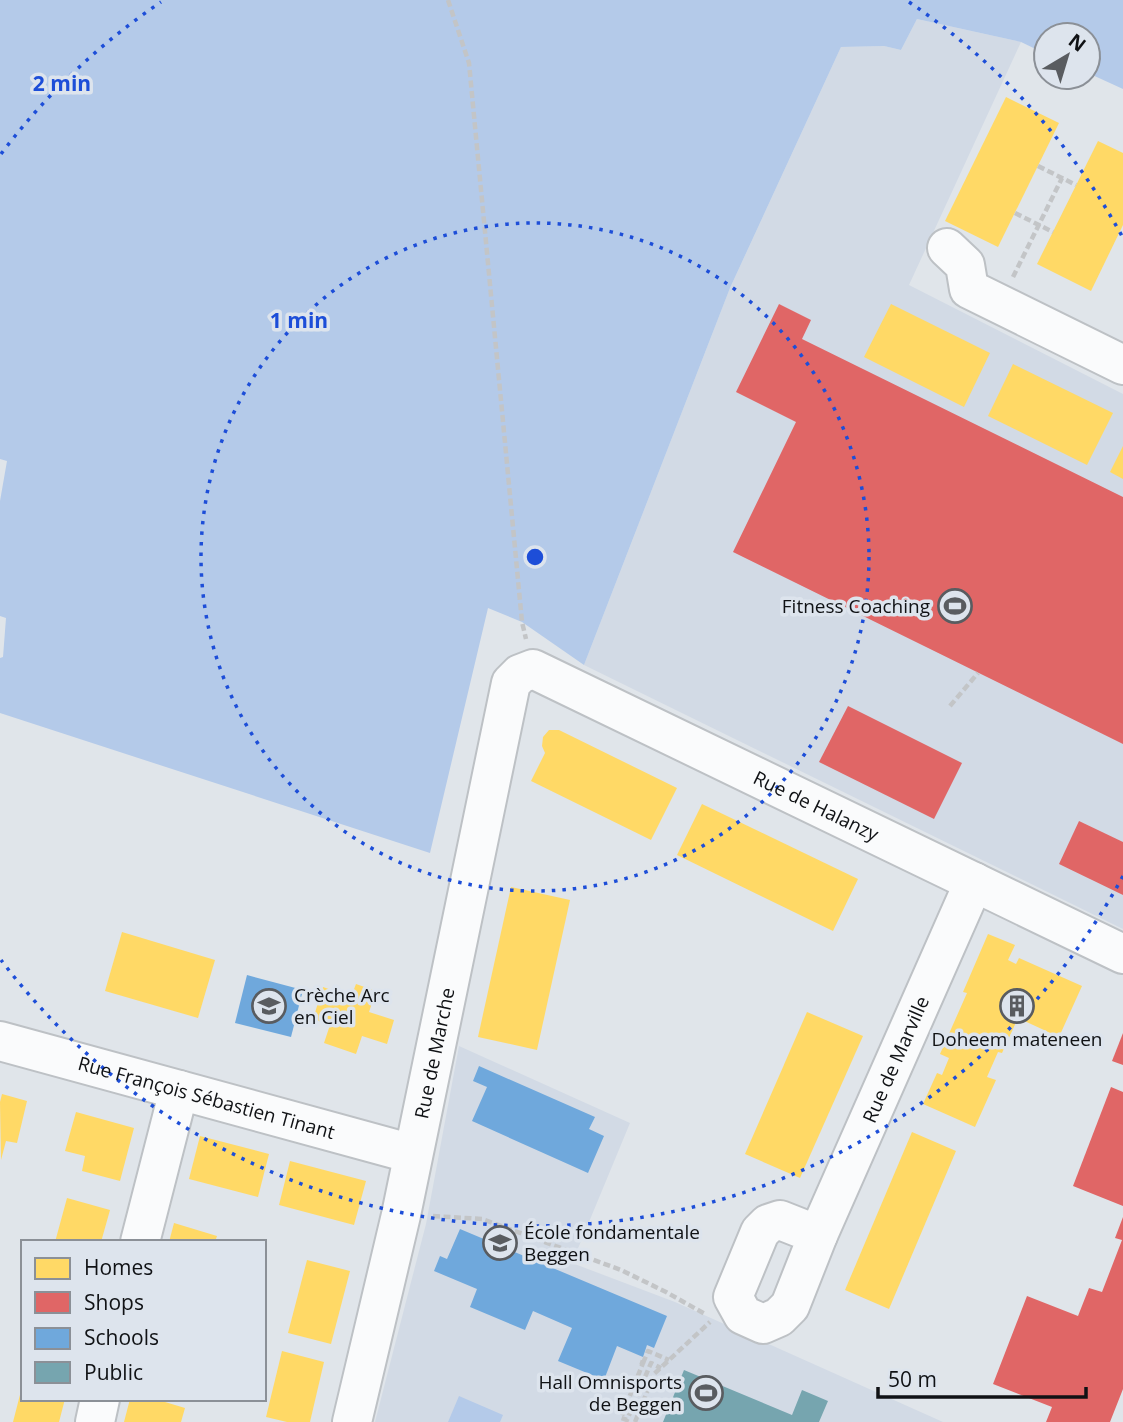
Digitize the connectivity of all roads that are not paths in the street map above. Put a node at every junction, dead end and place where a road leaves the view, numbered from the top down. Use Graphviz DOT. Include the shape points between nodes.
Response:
graph roads {
  1 [pos="947,248"];
  2 [pos="1123,365"];
  3 [pos="511,683"];
  4 [pos="974,882"];
  5 [pos="1123,954"];
  6 [pos="0,1041"];
  7 [pos="179,1090"];
  8 [pos="413,1154"];
  9 [pos="818,1235"];
  10 [pos="141,1240"];
  11 [pos="99,1401"];
  12 [pos="94,1422"];
  13 [pos="352,1422"];
  1 -- 2 [label="street" via="965,265 969,289"];
  3 -- 4 [label="street, Rue de Halanzy" via="533,669"];
  3 -- 8 [label="street, Rue de Marche"];
  4 -- 5 [label="street, Rue de Halanzy"];
  4 -- 9 [label="street, Rue de Marville"];
  6 -- 7 [label="street, Rue François Sébastien Tinant"];
  7 -- 8 [label="street, Rue François Sébastien Tinant"];
  7 -- 10 [label="street"];
  8 -- 13 [label="street, Rue de Marche"];
  11 -- 12 [label="street"];
}
